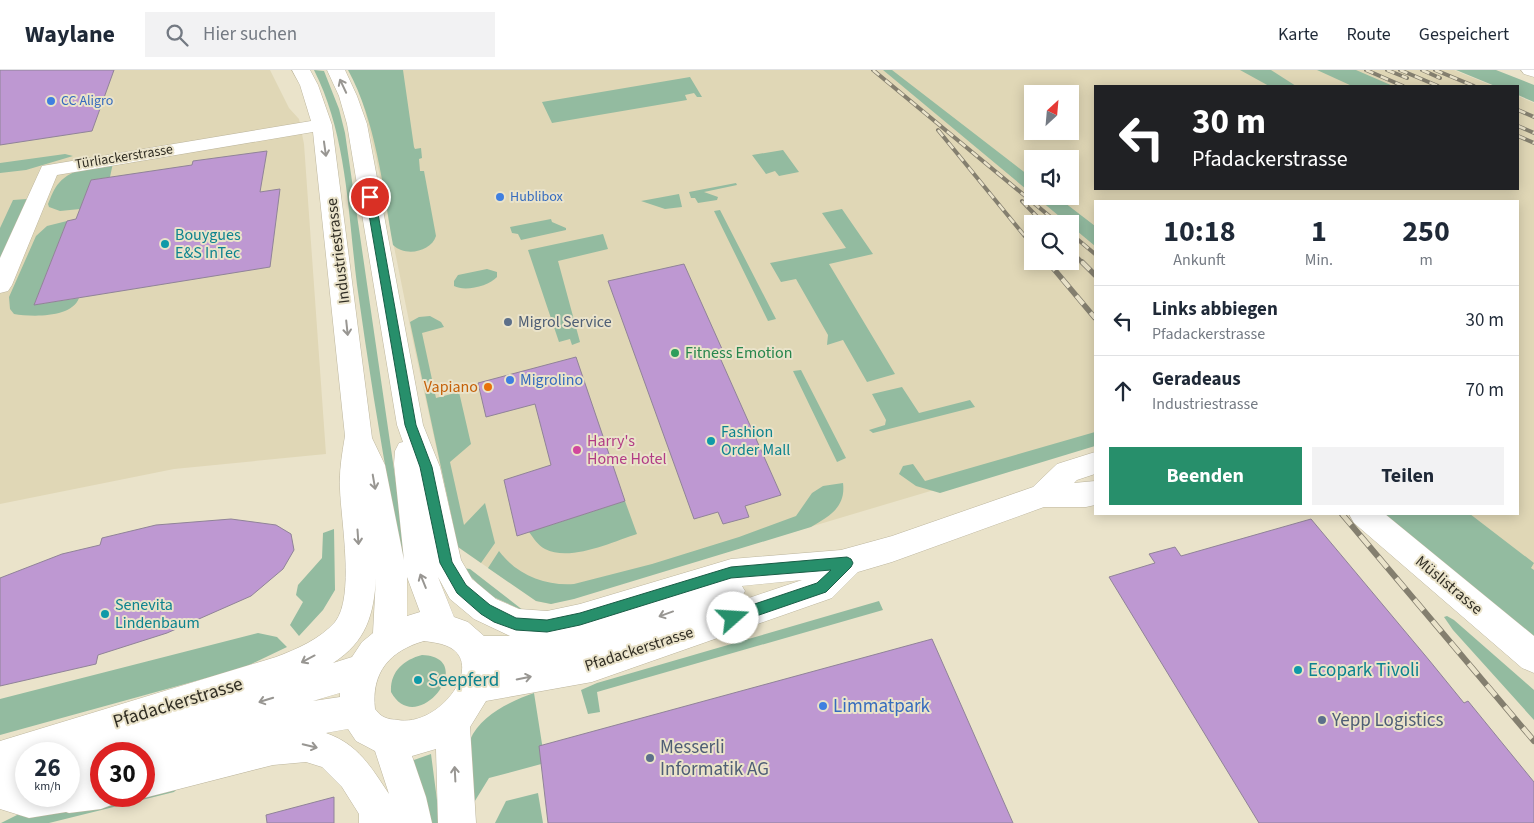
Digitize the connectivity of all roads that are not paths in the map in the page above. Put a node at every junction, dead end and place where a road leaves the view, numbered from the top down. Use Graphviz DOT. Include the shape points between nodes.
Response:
graph roads {
  1 [pos="300,70"];
  2 [pos="336,70"];
  3 [pos="1530,70"];
  4 [pos="1534,72"];
  5 [pos="322,125"];
  6 [pos="0,284"];
  7 [pos="410,425"];
  8 [pos="359,436"];
  9 [pos="1094,464"];
  10 [pos="1094,493"];
  11 [pos="1043,495"];
  12 [pos="1365,515"];
  13 [pos="847,563"];
  14 [pos="441,626"];
  15 [pos="347,630"];
  16 [pos="388,641"];
  17 [pos="475,651"];
  18 [pos="1534,657"];
  19 [pos="362,670"];
  20 [pos="476,687"];
  21 [pos="358,711"];
  22 [pos="452,721"];
  23 [pos="389,739"];
  24 [pos="80,756"];
  25 [pos="155,756"];
  26 [pos="0,759"];
  27 [pos="155,777"];
  28 [pos="378,823"];
  29 [pos="413,823"];
  30 [pos="457,823"];
  1 -- 5 [label="main road, Industriestrasse" via="309,85"];
  7 -- 2 [label="main road, one-way" via="357,124"];
  3 -- 4 [label="main road"];
  5 -- 6 [label="main road, Türliackerstrasse" via="50,170"];
  5 -- 8 [label="main road, Industriestrasse, one-way"];
  7 -- 13 [label="main road, Pfadackerstrasse" via="426,467 446,563 461,589 485,609 516,624 547,626 580,619 731,573"];
  14 -- 7 [label="main road, one-way" via="420,571 408,464"];
  8 -- 15 [label="main road, Industriestrasse, one-way" via="354,470 361,589 357,611"];
  8 -- 16 [label="main road, Industriestrasse, one-way" via="371,464 392,580"];
  9 -- 11 [label="main road, Pfadackerstrasse" via="1067,472"];
  10 -- 11 [label="main road, Pfadackerstrasse"];
  11 -- 13 [label="main road, Pfadackerstrasse"];
  12 -- 18 [label="main road, Müslistrasse"];
  13 -- 17 [label="main road, Pfadackerstrasse, one-way" via="754,582 587,643 544,651"];
  20 -- 13 [label="main road, Pfadackerstrasse, one-way" via="592,666 821,588"];
  14 -- 16 [label="main road" via="405,631"];
  14 -- 17 [label="main road" via="467,639"];
  15 -- 26 [label="main road, Pfadackerstrasse, one-way" via="327,648 276,673"];
  16 -- 19 [label="main road"];
  17 -- 20 [label="main road" via="479,668"];
  19 -- 21 [label="main road" via="356,691"];
  19 -- 24 [label="main road, Pfadackerstrasse, one-way"];
  20 -- 22 [label="main road" via="467,705"];
  21 -- 23 [label="main road" via="364,724"];
  21 -- 25 [label="main road" via="275,724"];
  22 -- 23 [label="main road" via="432,734 411,740"];
  30 -- 22 [label="main road, one-way"];
  23 -- 29 [label="main road"];
  27 -- 28 [label="main road, one-way" via="273,747 306,744 333,753 355,774 377,809"];
}
